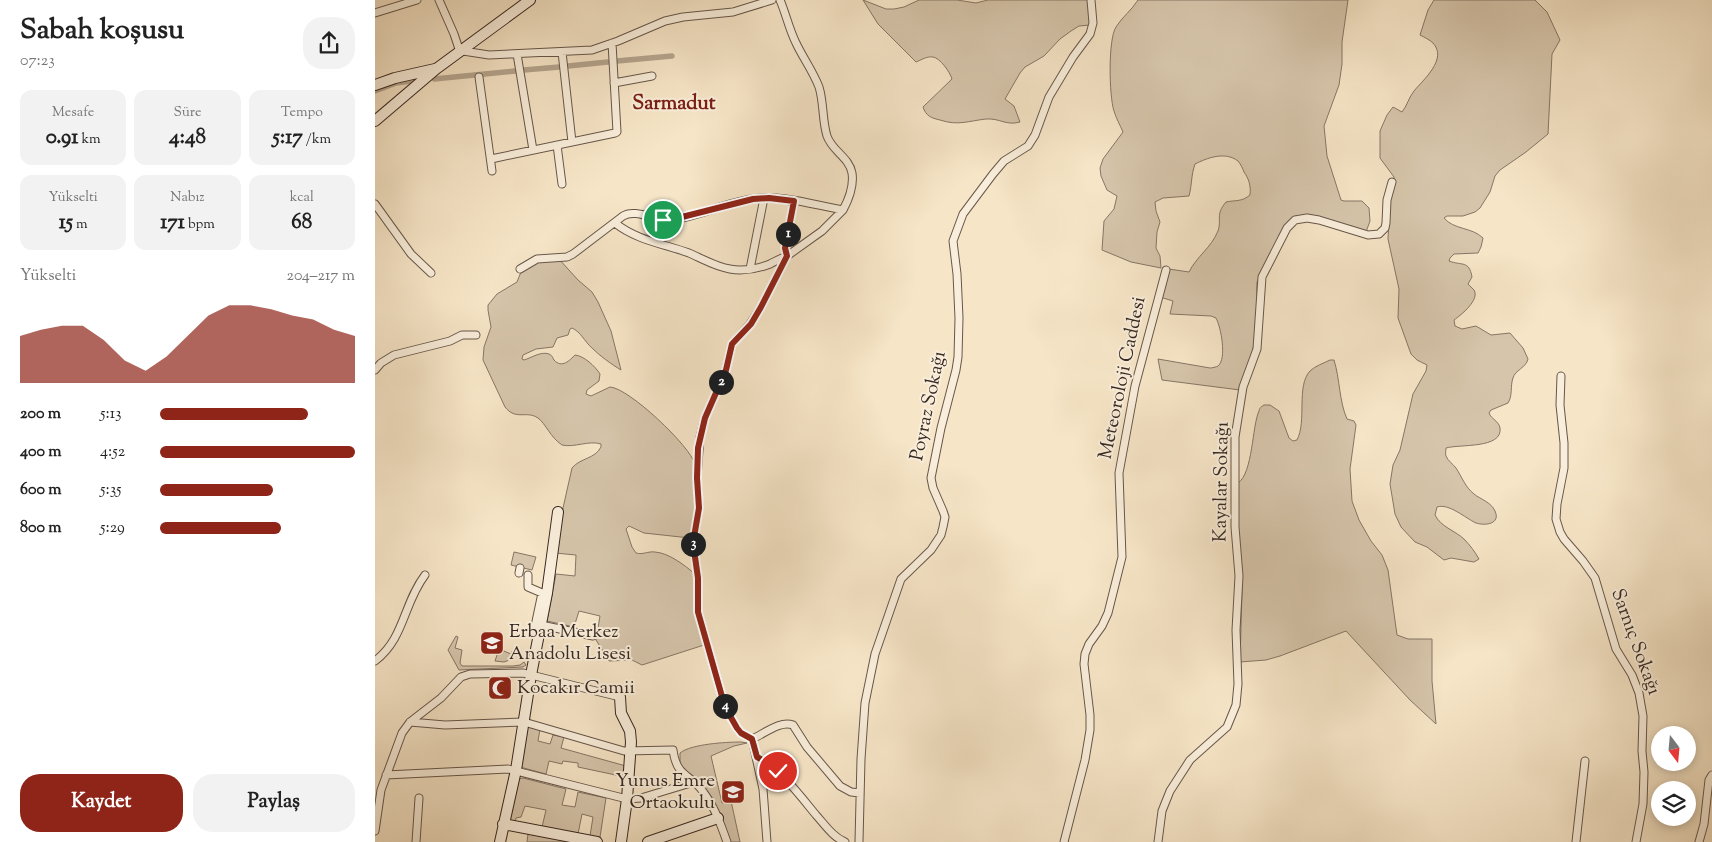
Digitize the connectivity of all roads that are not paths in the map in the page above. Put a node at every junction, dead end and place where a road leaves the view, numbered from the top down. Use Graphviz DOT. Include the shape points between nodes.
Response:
graph roads {
  1 [pos="417,0"];
  2 [pos="439,0"];
  3 [pos="530,0"];
  4 [pos="772,0"];
  5 [pos="781,0"];
  6 [pos="1091,0"];
  7 [pos="375,13"];
  8 [pos="612,44"];
  9 [pos="462,52"];
  10 [pos="562,52"];
  11 [pos="517,54"];
  12 [pos="436,69"];
  13 [pos="652,76"];
  14 [pos="479,77"];
  15 [pos="614,83"];
  16 [pos="375,85"];
  17 [pos="375,121"];
  18 [pos="572,142"];
  19 [pos="557,145"];
  20 [pos="533,150"];
  21 [pos="491,159"];
  22 [pos="492,171"];
  23 [pos="1392,182"];
  24 [pos="562,184"];
  25 [pos="764,198"];
  26 [pos="794,201"];
  27 [pos="375,204"];
  28 [pos="843,210"];
  29 [pos="615,223"];
  30 [pos="787,256"];
  31 [pos="520,269"];
  32 [pos="751,269"];
  33 [pos="1166,270"];
  34 [pos="431,273"];
  35 [pos="476,334"];
  36 [pos="375,370"];
  37 [pos="1561,376"];
  38 [pos="558,512"];
  39 [pos="521,572"];
  40 [pos="425,576"];
  41 [pos="538,628"];
  42 [pos="593,636"];
  43 [pos="375,661"];
  44 [pos="531,674"];
  45 [pos="620,697"];
  46 [pos="410,722"];
  47 [pos="524,722"];
  48 [pos="752,739"];
  49 [pos="631,752"];
  50 [pos="757,757"];
  51 [pos="1585,761"];
  52 [pos="516,770"];
  53 [pos="386,775"];
  54 [pos="1712,775"];
  55 [pos="694,782"];
  56 [pos="860,793"];
  57 [pos="419,798"];
  58 [pos="627,800"];
  59 [pos="718,818"];
  60 [pos="503,824"];
  61 [pos="375,831"];
  62 [pos="416,842"];
  63 [pos="500,842"];
  64 [pos="597,842"];
  65 [pos="621,842"];
  66 [pos="649,842"];
  67 [pos="727,842"];
  68 [pos="767,842"];
  69 [pos="845,842"];
  70 [pos="859,842"];
  71 [pos="1064,842"];
  72 [pos="1158,842"];
  73 [pos="1576,842"];
  74 [pos="1636,842"];
  75 [pos="1699,842"];
  1 -- 7 [label="street"];
  2 -- 9 [label="street"];
  3 -- 9 [label="street"];
  4 -- 8 [label="street" via="733,12 665,21"];
  5 -- 28 [label="street" via="796,42 817,81 827,137 850,166 851,190"];
  6 -- 56 [label="street, Poyraz Sokağı" via="1093,22 1090,34 1049,97 1035,135 1027,146 1004,161 993,174 963,214 954,236 959,318 957,370 931,478 943,511 943,526 931,550 901,580 875,654 865,703"];
  8 -- 10 [label="street" via="592,50"];
  8 -- 15 [label="street"];
  9 -- 11 [label="street"];
  9 -- 12 [label="street"];
  10 -- 11 [label="street"];
  10 -- 18 [label="street"];
  11 -- 20 [label="street"];
  12 -- 16 [label="street"];
  12 -- 17 [label="street"];
  13 -- 15 [label="street"];
  14 -- 21 [label="street"];
  15 -- 18 [label="street" via="617,132"];
  18 -- 19 [label="street"];
  19 -- 20 [label="street"];
  19 -- 24 [label="street"];
  20 -- 21 [label="street"];
  21 -- 22 [label="street"];
  23 -- 72 [label="street, Kayalar Sokağı" via="1382,231 1368,235 1319,220 1295,220 1287,228 1262,277 1257,349 1243,387 1235,437 1235,527 1239,576 1236,705 1227,726 1190,760 1170,791 1163,806"];
  25 -- 26 [label="street"];
  25 -- 29 [label="street" via="670,220 629,213"];
  25 -- 32 [label="street"];
  26 -- 28 [label="street"];
  26 -- 30 [label="street" via="785,248"];
  27 -- 34 [label="street" via="411,254"];
  28 -- 30 [label="street" via="822,231"];
  29 -- 31 [label="street" via="567,257 537,259"];
  29 -- 32 [label="street" via="643,238 720,267"];
  30 -- 32 [label="street"];
  30 -- 48 [label="street" via="751,324 732,344 726,370 705,418 698,448 699,508 693,543 698,612 725,707 741,733"];
  33 -- 71 [label="street, Meteoroloji Caddesi" via="1135,386 1119,473 1120,566 1105,620 1085,654 1090,730"];
  35 -- 36 [label="street" via="462,335 394,356"];
  37 -- 74 [label="street, Sarnıç Sokağı" via="1564,468 1556,519 1559,532 1595,578 1616,649 1639,693 1643,716 1644,779"];
  38 -- 41 [label="street" via="550,577"];
  39 -- 41 [label="street" via="528,587 542,593"];
  40 -- 43 [label="street" via="415,590 391,645"];
  41 -- 42 [label="street"];
  41 -- 44 [label="street"];
  44 -- 45 [label="street"];
  44 -- 46 [label="street" via="465,675"];
  44 -- 47 [label="street"];
  45 -- 49 [label="street" via="622,716 630,731"];
  46 -- 47 [label="street" via="445,725"];
  46 -- 53 [label="street" via="401,733"];
  47 -- 49 [label="street"];
  47 -- 52 [label="street"];
  48 -- 50 [label="street"];
  48 -- 56 [label="street" via="781,725 793,725 840,786"];
  49 -- 55 [label="street" via="673,750 679,770"];
  49 -- 58 [label="street"];
  50 -- 68 [label="street"];
  50 -- 69 [label="street" via="783,776 830,831"];
  51 -- 73 [label="street"];
  52 -- 53 [label="street"];
  52 -- 58 [label="street"];
  52 -- 60 [label="street"];
  53 -- 61 [label="street"];
  54 -- 75 [label="street"];
  55 -- 58 [label="street"];
  55 -- 59 [label="street" via="705,793"];
  56 -- 70 [label="street, Poyraz Sokağı"];
  57 -- 62 [label="street"];
  58 -- 65 [label="street"];
  59 -- 66 [label="street"];
  59 -- 67 [label="street"];
  60 -- 63 [label="street"];
  60 -- 64 [label="street"];
}
